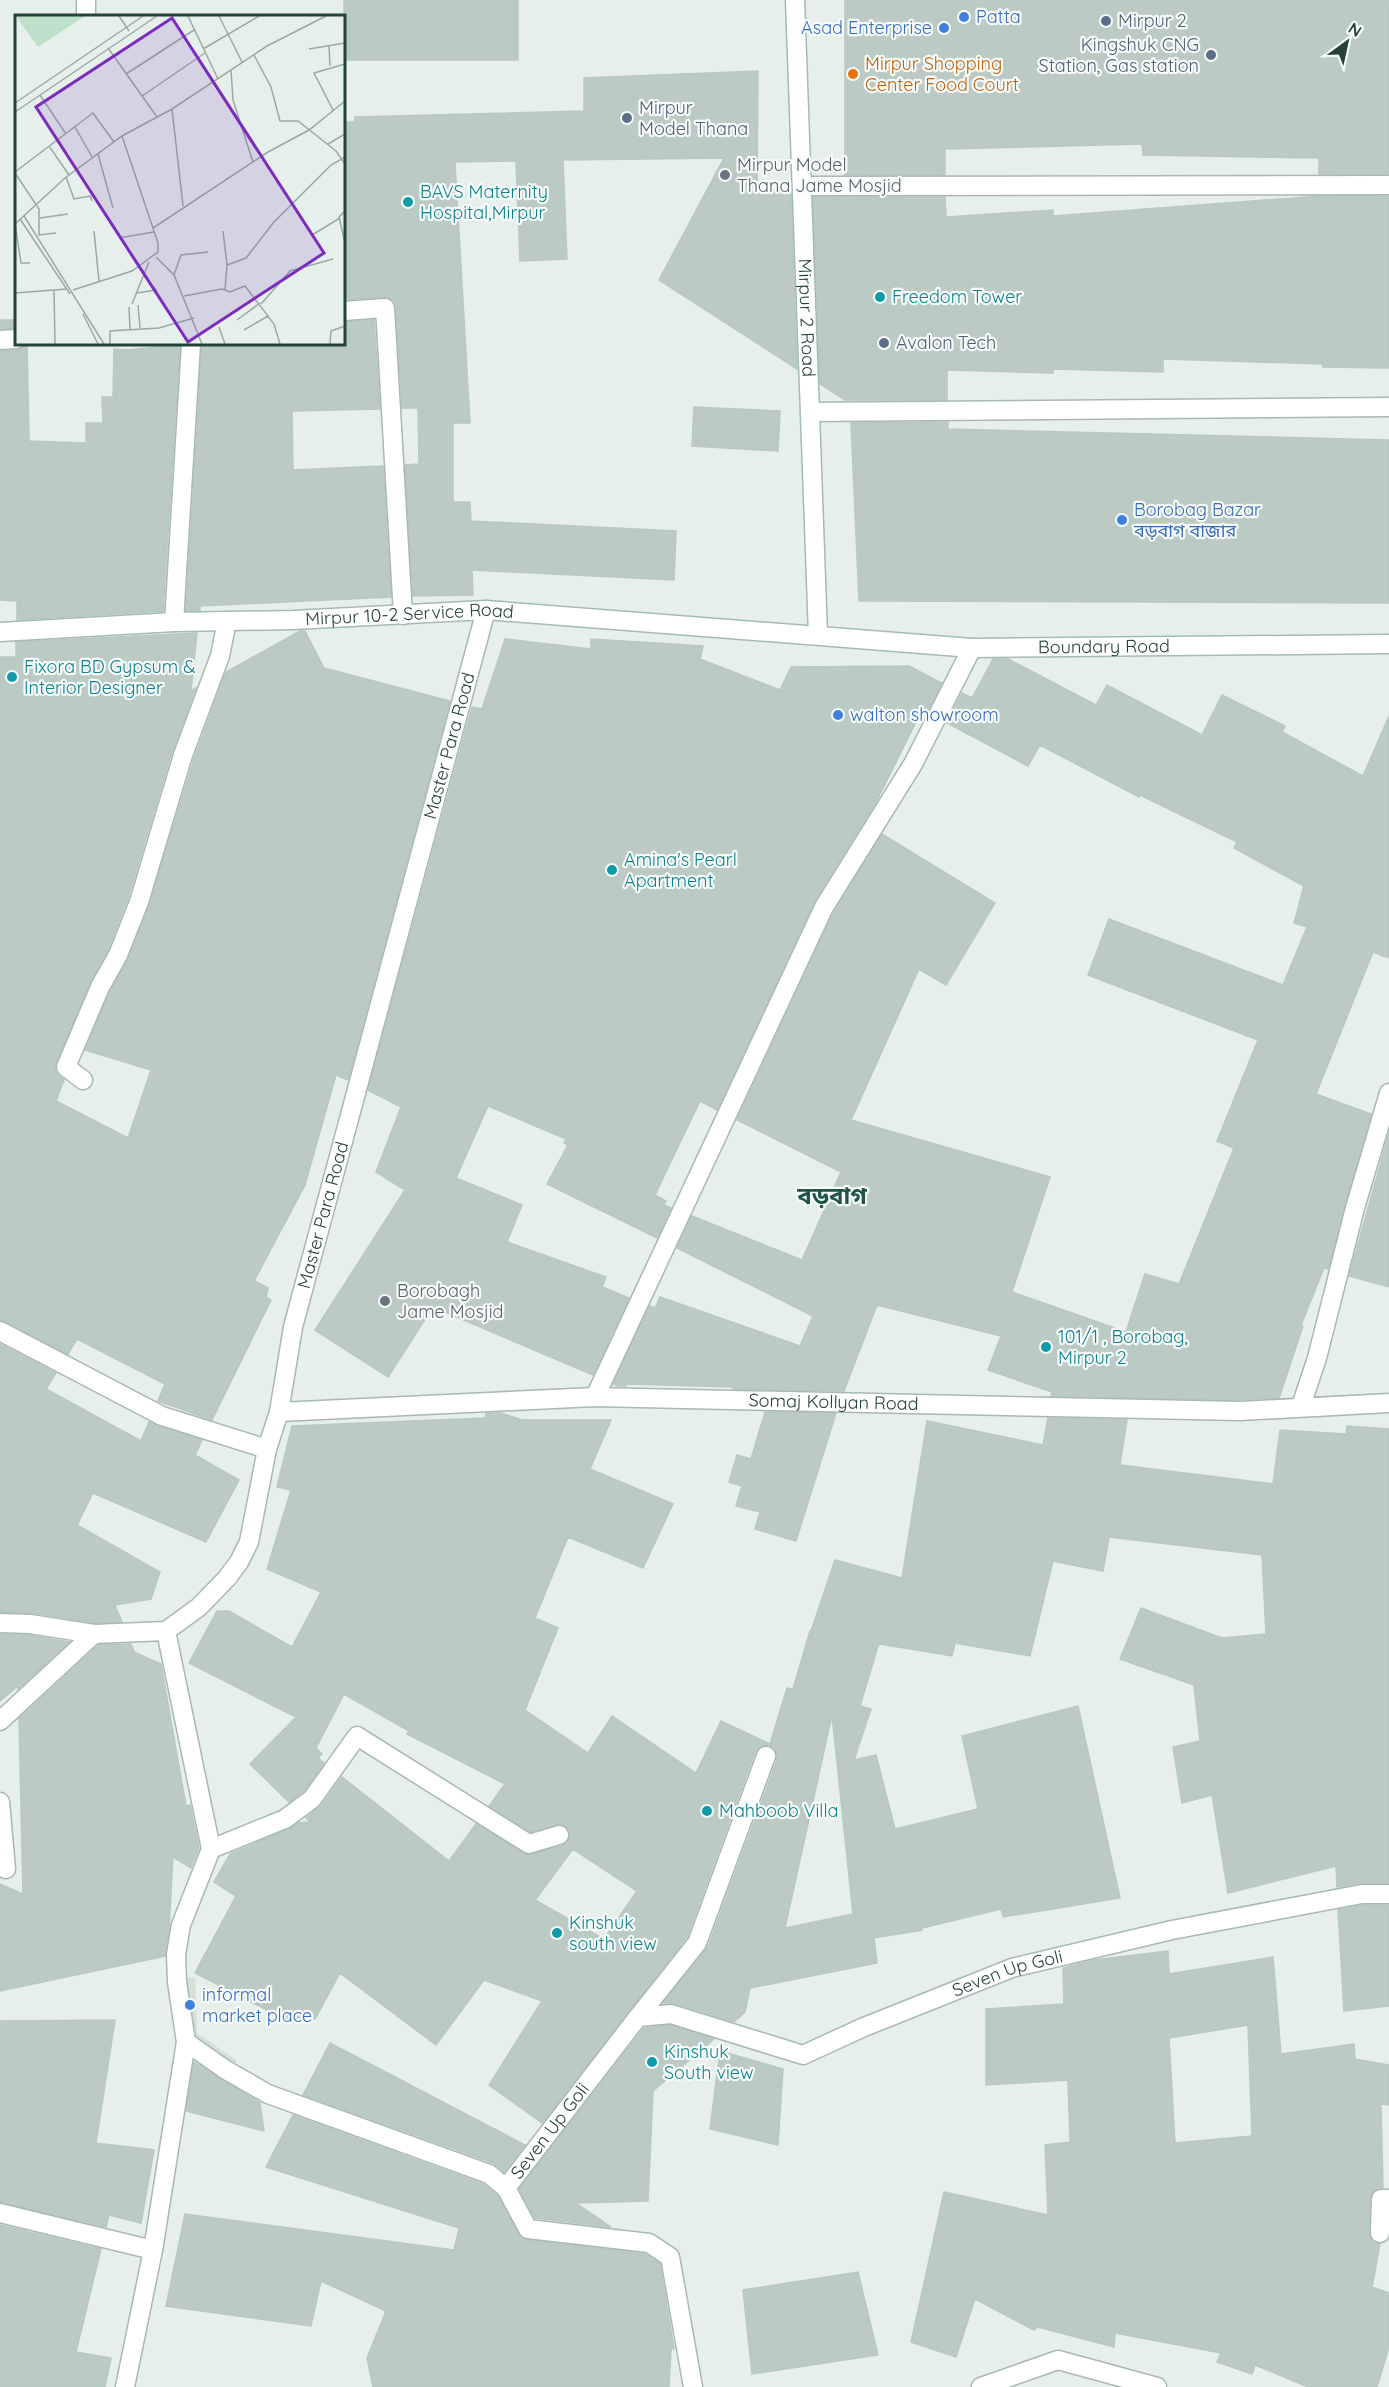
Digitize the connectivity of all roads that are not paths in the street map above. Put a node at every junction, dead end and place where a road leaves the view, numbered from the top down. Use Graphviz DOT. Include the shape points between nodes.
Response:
graph roads {
  1 [pos="795,0"];
  2 [pos="1389,185"];
  3 [pos="802,186"];
  4 [pos="345,310"];
  5 [pos="15,339"];
  6 [pos="0,340"];
  7 [pos="191,345"];
  8 [pos="1389,406"];
  9 [pos="810,412"];
  10 [pos="486,610"];
  11 [pos="403,615"];
  12 [pos="226,621"];
  13 [pos="174,622"];
  14 [pos="0,632"];
  15 [pos="818,635"];
  16 [pos="1389,644"];
  17 [pos="972,648"];
  18 [pos="83,1080"];
  19 [pos="1389,1093"];
  20 [pos="0,1331"];
  21 [pos="595,1397"];
  22 [pos="1389,1402"];
  23 [pos="1301,1406"];
  24 [pos="279,1412"];
  25 [pos="267,1449"];
  26 [pos="0,1623"];
  27 [pos="166,1631"];
  28 [pos="94,1634"];
  29 [pos="0,1721"];
  30 [pos="766,1755"];
  31 [pos="0,1802"];
  32 [pos="559,1835"];
  33 [pos="211,1849"];
  34 [pos="0,1866"];
  35 [pos="1389,1894"];
  36 [pos="638,2017"];
  37 [pos="186,2042"];
  38 [pos="506,2188"];
  39 [pos="1389,2199"];
  40 [pos="0,2214"];
  41 [pos="1380,2233"];
  42 [pos="153,2250"];
  43 [pos="125,2387"];
  44 [pos="693,2387"];
  45 [pos="981,2387"];
  46 [pos="1157,2387"];
  1 -- 3 [label="street, Mirpur 2 Road"];
  2 -- 3 [label="street"];
  3 -- 9 [label="street, Mirpur 2 Road"];
  4 -- 11 [label="street" via="385,308"];
  5 -- 6 [label="street"];
  7 -- 13 [label="street"];
  8 -- 9 [label="street"];
  9 -- 15 [label="street, Mirpur 2 Road"];
  10 -- 11 [label="street, Mirpur 10-2 Service Road"];
  10 -- 15 [label="street, Mirpur 10-2 Service Road"];
  10 -- 24 [label="street, Master Para Road" via="292,1327"];
  11 -- 12 [label="street, Mirpur 10-2 Service Road"];
  12 -- 13 [label="street, Mirpur 10-2 Service Road"];
  12 -- 18 [label="street" via="220,656 183,755 139,902 66,1067"];
  13 -- 14 [label="street, Mirpur 10-2 Service Road"];
  15 -- 17 [label="street, Boundary Road"];
  16 -- 17 [label="street, Boundary Road"];
  17 -- 21 [label="street" via="913,764 825,907"];
  19 -- 23 [label="street"];
  20 -- 25 [label="street" via="162,1416"];
  21 -- 23 [label="street, Somaj Kollyan Road" via="1240,1411"];
  21 -- 24 [label="street, Somaj Kollyan Road"];
  22 -- 23 [label="street, Somaj Kollyan Road"];
  24 -- 25 [label="street, Master Para Road"];
  25 -- 27 [label="street, Master Para Road" via="249,1542 239,1562 199,1607"];
  26 -- 28 [label="street"];
  27 -- 28 [label="street"];
  27 -- 33 [label="street"];
  28 -- 29 [label="street"];
  30 -- 36 [label="street, Seven Up Goli" via="697,1943"];
  31 -- 34 [label="street" via="6,1869"];
  32 -- 33 [label="street" via="529,1844 357,1736 312,1799 285,1819"];
  33 -- 37 [label="street" via="181,1925 176,1954"];
  35 -- 36 [label="street, Seven Up Goli" via="1362,1894 1172,1930 1012,1968 803,2055 671,2014"];
  36 -- 38 [label="street, Seven Up Goli"];
  37 -- 38 [label="street" via="268,2094 489,2174"];
  37 -- 42 [label="street"];
  38 -- 44 [label="street" via="528,2229 649,2243 670,2257"];
  39 -- 41 [label="street" via="1381,2199"];
  40 -- 42 [label="street"];
  42 -- 43 [label="street"];
  45 -- 46 [label="street" via="1058,2360"];
}
